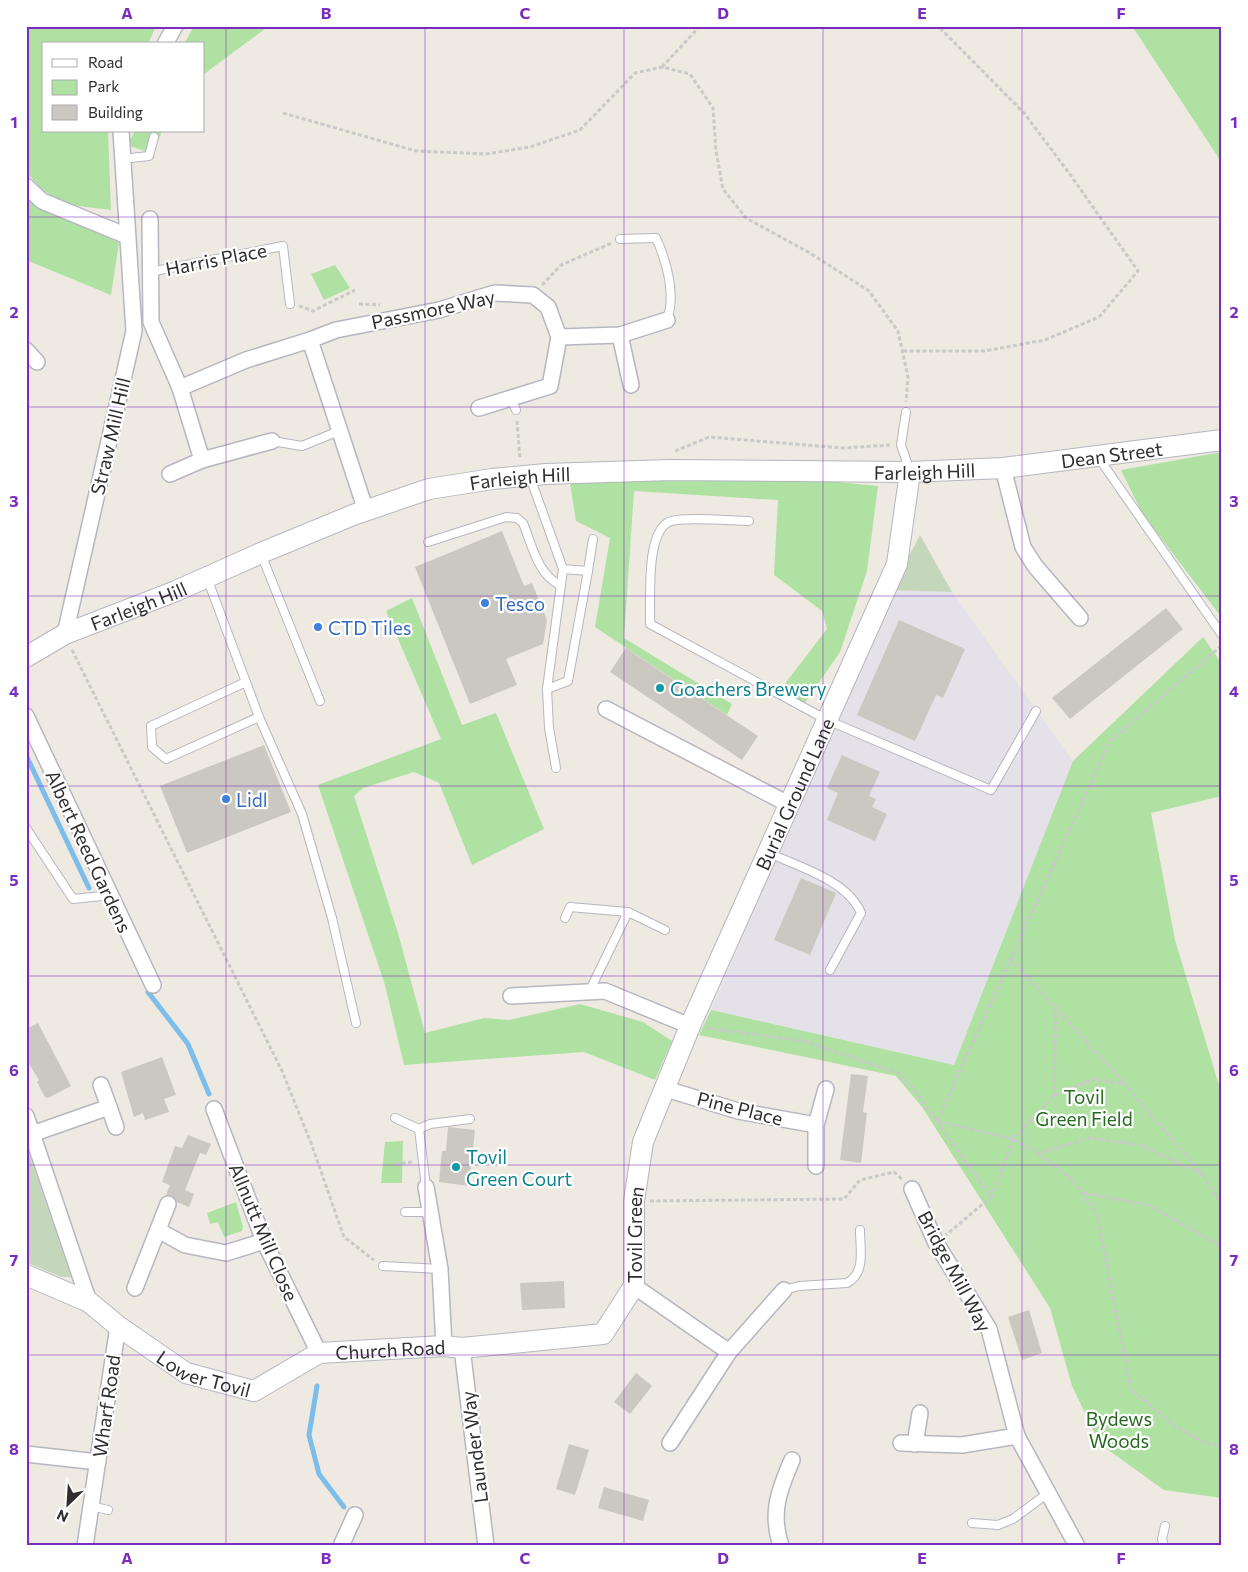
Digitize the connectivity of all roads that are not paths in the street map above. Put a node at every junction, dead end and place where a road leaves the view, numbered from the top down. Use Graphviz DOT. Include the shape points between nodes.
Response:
graph roads {
  1 [pos="174,27"];
  2 [pos="166,42"];
  3 [pos="121,132"];
  4 [pos="154,137"];
  5 [pos="122,159"];
  6 [pos="26,186"];
  7 [pos="150,219"];
  8 [pos="126,236"];
  9 [pos="620,239"];
  10 [pos="150,272"];
  11 [pos="290,304"];
  12 [pos="667,320"];
  13 [pos="620,335"];
  14 [pos="559,337"];
  15 [pos="310,340"];
  16 [pos="26,350"];
  17 [pos="37,362"];
  18 [pos="631,385"];
  19 [pos="180,388"];
  20 [pos="479,408"];
  21 [pos="906,412"];
  22 [pos="340,430"];
  23 [pos="1222,440"];
  24 [pos="272,441"];
  25 [pos="1098,457"];
  26 [pos="202,460"];
  27 [pos="1003,468"];
  28 [pos="910,472"];
  29 [pos="170,474"];
  30 [pos="530,476"];
  31 [pos="366,511"];
  32 [pos="749,521"];
  33 [pos="593,539"];
  34 [pos="428,542"];
  35 [pos="261,553"];
  36 [pos="563,569"];
  37 [pos="588,571"];
  38 [pos="206,576"];
  39 [pos="560,585"];
  40 [pos="1080,618"];
  41 [pos="64,634"];
  42 [pos="1222,635"];
  43 [pos="26,657"];
  44 [pos="246,682"];
  45 [pos="547,689"];
  46 [pos="320,702"];
  47 [pos="606,709"];
  48 [pos="1036,711"];
  49 [pos="26,716"];
  50 [pos="259,717"];
  51 [pos="827,720"];
  52 [pos="556,768"];
  53 [pos="788,804"];
  54 [pos="26,828"];
  55 [pos="767,852"];
  56 [pos="112,894"];
  57 [pos="628,912"];
  58 [pos="565,918"];
  59 [pos="666,930"];
  60 [pos="830,970"];
  61 [pos="153,985"];
  62 [pos="589,992"];
  63 [pos="511,996"];
  64 [pos="356,1022"];
  65 [pos="690,1026"];
  66 [pos="101,1085"];
  67 [pos="664,1088"];
  68 [pos="826,1088"];
  69 [pos="109,1107"];
  70 [pos="214,1109"];
  71 [pos="26,1116"];
  72 [pos="395,1118"];
  73 [pos="470,1119"];
  74 [pos="816,1125"];
  75 [pos="116,1127"];
  76 [pos="420,1130"];
  77 [pos="32,1134"];
  78 [pos="816,1166"];
  79 [pos="426,1188"];
  80 [pos="912,1189"];
  81 [pos="168,1204"];
  82 [pos="404,1212"];
  83 [pos="430,1212"];
  84 [pos="158,1230"];
  85 [pos="860,1230"];
  86 [pos="264,1241"];
  87 [pos="383,1266"];
  88 [pos="440,1269"];
  89 [pos="26,1275"];
  90 [pos="634,1286"];
  91 [pos="135,1288"];
  92 [pos="784,1290"];
  93 [pos="89,1302"];
  94 [pos="118,1326"];
  95 [pos="453,1347"];
  96 [pos="729,1352"];
  97 [pos="320,1353"];
  98 [pos="920,1413"];
  99 [pos="1017,1436"];
  100 [pos="670,1443"];
  101 [pos="26,1454"];
  102 [pos="792,1460"];
  103 [pos="98,1462"];
  104 [pos="1048,1493"];
  105 [pos="91,1506"];
  106 [pos="108,1510"];
  107 [pos="355,1515"];
  108 [pos="972,1522"];
  109 [pos="1165,1526"];
  110 [pos="85,1546"];
  111 [pos="341,1546"];
  112 [pos="486,1546"];
  113 [pos="781,1546"];
  114 [pos="1077,1546"];
  115 [pos="1164,1546"];
  1 -- 2 [label="street"];
  3 -- 5 [label="street, Straw Mill Hill"];
  4 -- 5 [label="lane" via="149,156"];
  5 -- 8 [label="street, Straw Mill Hill"];
  6 -- 8 [label="street" via="42,201"];
  7 -- 10 [label="street, Harris Place"];
  8 -- 41 [label="street, Straw Mill Hill" via="134,331"];
  9 -- 12 [label="lane" via="656,238 665,257 672,307"];
  10 -- 11 [label="lane, Harris Place" via="283,246"];
  10 -- 19 [label="street, Harris Place" via="151,322"];
  12 -- 13 [label="street"];
  13 -- 14 [label="street"];
  13 -- 18 [label="street"];
  14 -- 15 [label="street, Passmore Way" via="548,307 533,295 495,293 439,310 336,330"];
  14 -- 20 [label="street" via="550,386 513,405"];
  15 -- 19 [label="street, Passmore Way" via="246,360"];
  15 -- 22 [label="street"];
  16 -- 17 [label="street"];
  19 -- 26 [label="street, Harris Place"];
  21 -- 28 [label="lane" via="901,445"];
  22 -- 24 [label="lane" via="302,446"];
  22 -- 31 [label="street"];
  23 -- 25 [label="street, Dean Street"];
  24 -- 26 [label="street"];
  25 -- 27 [label="street, Dean Street"];
  25 -- 42 [label="lane"];
  26 -- 29 [label="street"];
  27 -- 28 [label="street, Farleigh Hill"];
  27 -- 40 [label="street" via="1023,547 1035,566"];
  28 -- 30 [label="street, Farleigh Hill" via="671,470"];
  28 -- 51 [label="street, Burial Ground Lane" via="897,564"];
  30 -- 31 [label="street, Farleigh Hill" via="429,489"];
  30 -- 36 [label="lane"];
  31 -- 35 [label="street, Farleigh Hill"];
  32 -- 51 [label="lane" via="678,520 665,524 657,538 652,562 650,624"];
  33 -- 37 [label="lane"];
  34 -- 39 [label="lane" via="506,517 517,518 523,523 542,570 550,581"];
  35 -- 38 [label="street, Farleigh Hill"];
  35 -- 46 [label="lane"];
  36 -- 37 [label="lane"];
  36 -- 39 [label="lane"];
  37 -- 45 [label="lane" via="568,681"];
  38 -- 41 [label="street, Farleigh Hill"];
  38 -- 44 [label="lane"];
  39 -- 45 [label="lane"];
  41 -- 43 [label="street, Farleigh Hill"];
  44 -- 50 [label="lane"];
  44 -- 50 [label="lane" via="151,726 152,746 166,759"];
  45 -- 52 [label="lane" via="548,728"];
  47 -- 53 [label="street"];
  48 -- 51 [label="lane" via="991,790"];
  49 -- 56 [label="street, Albert Reed Gardens"];
  50 -- 64 [label="lane" via="302,814 332,918"];
  51 -- 53 [label="street, Burial Ground Lane"];
  53 -- 55 [label="street, Burial Ground Lane"];
  54 -- 56 [label="lane" via="73,899"];
  55 -- 60 [label="lane" via="826,879 855,900 860,913"];
  55 -- 65 [label="street, Burial Ground Lane"];
  56 -- 61 [label="street, Albert Reed Gardens"];
  57 -- 58 [label="lane" via="570,907"];
  57 -- 59 [label="lane"];
  57 -- 62 [label="lane"];
  62 -- 63 [label="street"];
  62 -- 65 [label="street" via="605,991"];
  65 -- 67 [label="street, Tovil Green"];
  66 -- 69 [label="street"];
  67 -- 74 [label="street, Pine Place" via="738,1111"];
  67 -- 90 [label="street, Tovil Green" via="643,1142 634,1201"];
  68 -- 74 [label="street"];
  69 -- 75 [label="street"];
  69 -- 77 [label="street"];
  70 -- 86 [label="street, Allnutt Mill Close"];
  71 -- 77 [label="street"];
  72 -- 76 [label="lane"];
  73 -- 76 [label="lane" via="430,1124"];
  74 -- 78 [label="street"];
  76 -- 79 [label="lane"];
  77 -- 93 [label="street"];
  79 -- 83 [label="street, Launder Way"];
  80 -- 99 [label="street, Bridge Mill Way" via="936,1243 989,1328"];
  81 -- 84 [label="street"];
  82 -- 83 [label="lane"];
  83 -- 88 [label="street, Launder Way"];
  84 -- 86 [label="street" via="185,1245 226,1253"];
  84 -- 91 [label="street"];
  85 -- 92 [label="lane" via="860,1264 854,1279 847,1283"];
  86 -- 97 [label="street, Allnutt Mill Close"];
  87 -- 88 [label="lane"];
  88 -- 95 [label="street, Launder Way"];
  89 -- 93 [label="street"];
  90 -- 95 [label="street, Tovil Green" via="603,1334"];
  90 -- 96 [label="street"];
  92 -- 96 [label="street"];
  93 -- 94 [label="street"];
  94 -- 97 [label="street, Lower Tovil" via="186,1373 254,1391"];
  94 -- 103 [label="street, Wharf Road"];
  95 -- 97 [label="street, Church Road"];
  95 -- 112 [label="street, Launder Way"];
  96 -- 100 [label="street"];
  98 -- 99 [label="street" via="908,1443 962,1445"];
  99 -- 104 [label="street, Bridge Mill Way"];
  101 -- 103 [label="street"];
  102 -- 113 [label="street" via="778,1492 775,1529"];
  103 -- 105 [label="street, Wharf Road"];
  104 -- 108 [label="lane" via="1013,1519 998,1525"];
  104 -- 114 [label="street, Bridge Mill Way"];
  105 -- 106 [label="lane"];
  105 -- 110 [label="street, Wharf Road"];
  107 -- 111 [label="street"];
  109 -- 115 [label="lane"];
}
